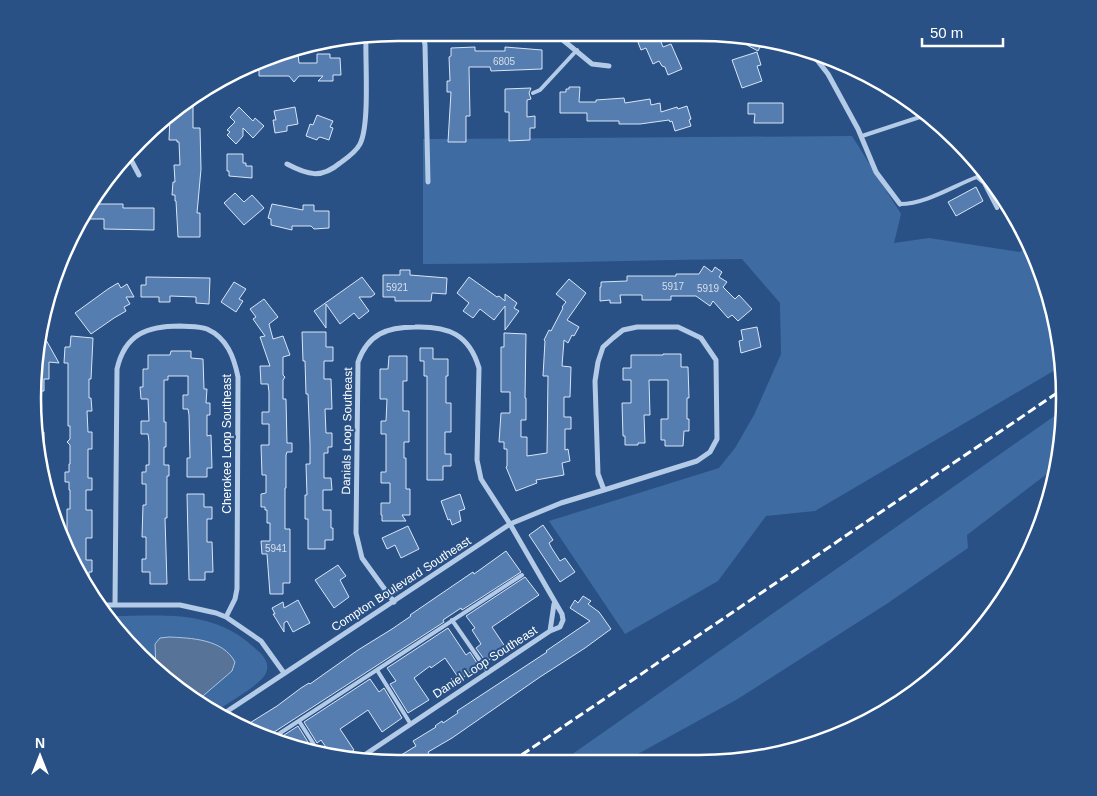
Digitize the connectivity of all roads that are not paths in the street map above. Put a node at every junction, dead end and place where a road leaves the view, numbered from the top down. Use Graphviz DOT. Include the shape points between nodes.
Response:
graph roads {
  1 [pos="424,41"];
  2 [pos="565,41"];
  3 [pos="366,43"];
  4 [pos="577,50"];
  5 [pos="818,62"];
  6 [pos="609,66"];
  7 [pos="533,93"];
  8 [pos="919,117"];
  9 [pos="862,136"];
  10 [pos="132,161"];
  11 [pos="287,164"];
  12 [pos="139,175"];
  13 [pos="428,182"];
  14 [pos="983,182"];
  15 [pos="985,185"];
  16 [pos="900,204"];
  17 [pos="997,208"];
  18 [pos="604,490"];
  19 [pos="510,524"];
  20 [pos="522,575"];
  21 [pos="394,602"];
  22 [pos="554,603"];
  23 [pos="108,605"];
  24 [pos="115,605"];
  25 [pos="226,617"];
  26 [pos="452,620"];
  27 [pos="550,631"];
  28 [pos="377,670"];
  29 [pos="488,672"];
  30 [pos="284,673"];
  31 [pos="227,711"];
  32 [pos="299,721"];
  33 [pos="410,723"];
  34 [pos="278,734"];
  35 [pos="314,745"];
  36 [pos="367,753"];
  1 -- 13 [label="street"];
  2 -- 4 [label="street"];
  3 -- 11 [label="street" via="365,123 359,145 338,166 322,174 310,174"];
  4 -- 6 [label="street" via="592,64"];
  4 -- 7 [label="lane" via="540,90"];
  5 -- 9 [label="street"];
  8 -- 9 [label="lane"];
  9 -- 16 [label="street" via="876,172"];
  10 -- 12 [label="street"];
  14 -- 16 [label="lane" via="977,177 928,198"];
  15 -- 17 [label="lane"];
  18 -- 18 [label="street" via="598,474 595,382 603,347 623,330 637,326 678,327 701,338 716,360 718,429 710,452 697,461"];
  18 -- 19 [label="street, Compton Boulevard Southeast"];
  19 -- 21 [label="street, Compton Boulevard Southeast"];
  19 -- 21 [label="street, Danials Loop Southeast" via="481,478 476,460 478,368 475,357 456,334 444,328 397,327 386,330 368,344 358,362 356,534 362,558"];
  19 -- 22 [label="street"];
  20 -- 26 [label="lane"];
  21 -- 30 [label="street, Compton Boulevard Southeast"];
  22 -- 27 [label="street, Daniel Loop Southeast"];
  22 -- 27 [label="street" via="564,620"];
  23 -- 24 [label="street"];
  24 -- 25 [label="street" via="180,605"];
  24 -- 25 [label="street, Cherokee Loop Southeast" via="117,369 120,355 128,342 152,329 199,327 208,329 228,347 238,377 236,589"];
  25 -- 30 [label="street" via="261,641"];
  26 -- 28 [label="lane"];
  26 -- 29 [label="lane"];
  27 -- 29 [label="street, Daniel Loop Southeast"];
  28 -- 32 [label="lane"];
  28 -- 33 [label="lane"];
  29 -- 33 [label="street, Daniel Loop Southeast"];
  30 -- 31 [label="street, Compton Boulevard Southeast"];
  32 -- 34 [label="lane"];
  32 -- 35 [label="lane"];
  33 -- 36 [label="street, Daniel Loop Southeast"];
}
